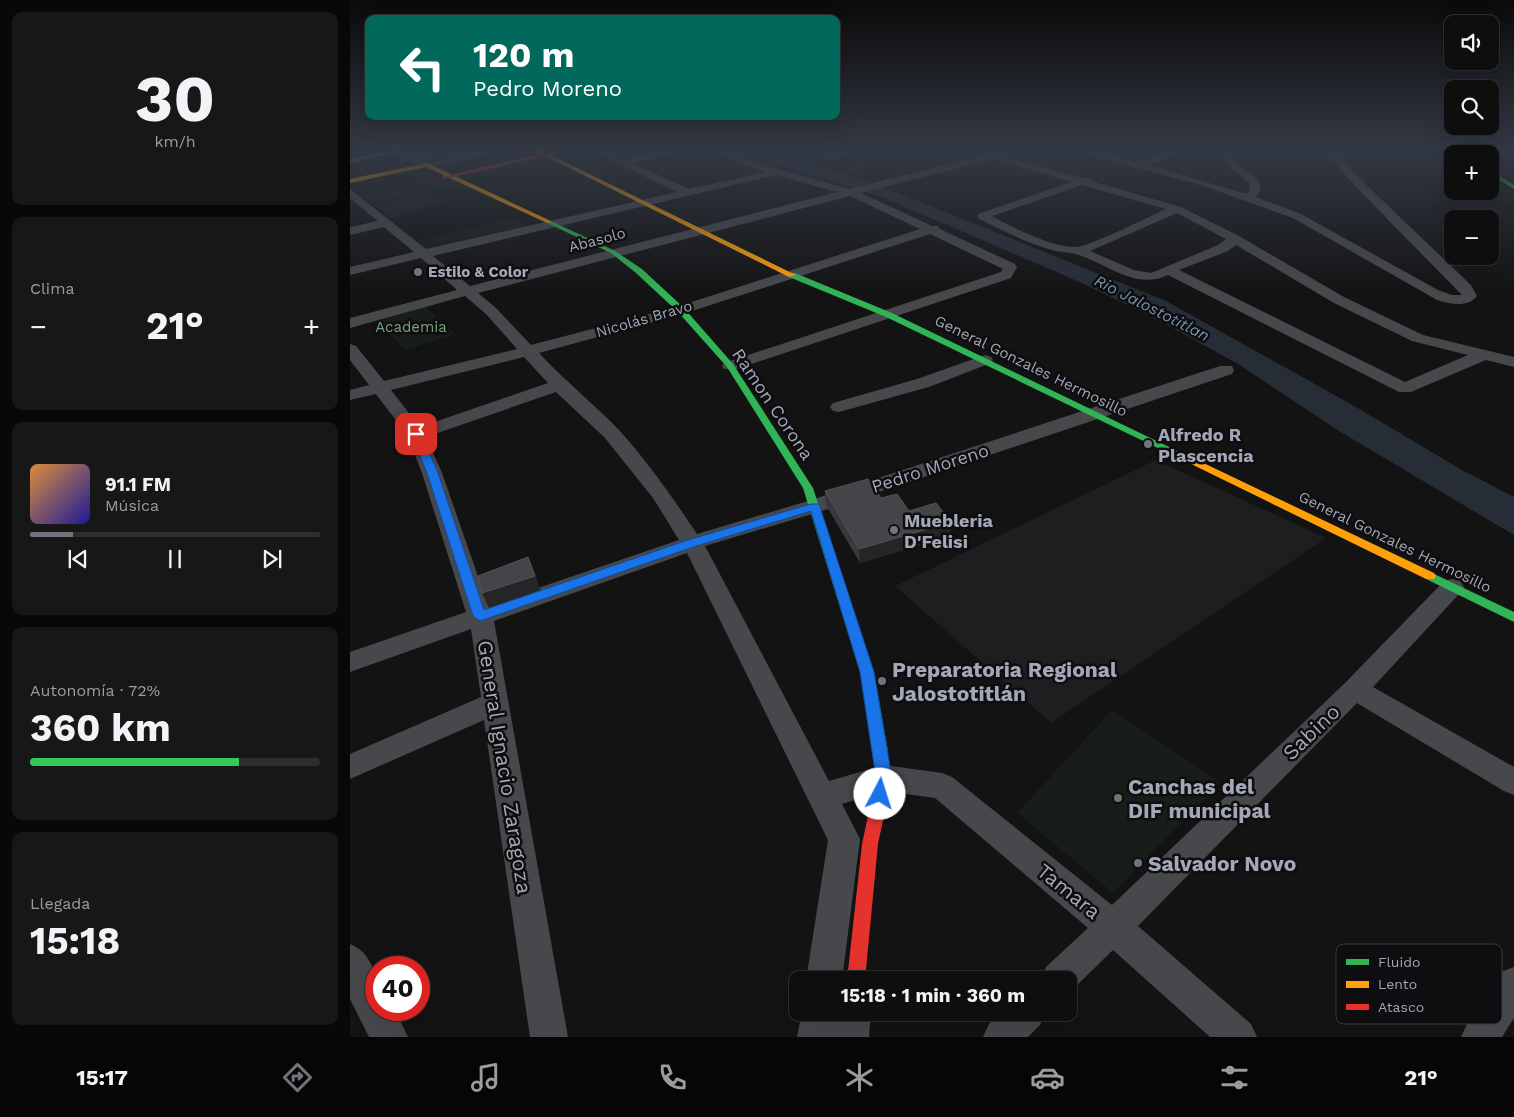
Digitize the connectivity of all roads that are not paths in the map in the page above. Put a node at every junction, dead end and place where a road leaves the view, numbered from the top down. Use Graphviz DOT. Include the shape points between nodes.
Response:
graph roads {
  1 [pos="355,196"];
  2 [pos="493,196"];
  3 [pos="632,196"];
  4 [pos="668,196"];
  5 [pos="838,196"];
  6 [pos="865,196"];
  7 [pos="1039,196"];
  8 [pos="1136,196"];
  9 [pos="1244,196"];
  10 [pos="1372,196"];
  11 [pos="1249,198"];
  12 [pos="644,202"];
  13 [pos="1178,209"];
  14 [pos="386,223"];
  15 [pos="551,223"];
  16 [pos="934,229"];
  17 [pos="698,230"];
  18 [pos="350,231"];
  19 [pos="1235,239"];
  20 [pos="1079,251"];
  21 [pos="613,252"];
  22 [pos="423,254"];
  23 [pos="1168,270"];
  24 [pos="350,271"];
  25 [pos="790,274"];
  26 [pos="469,291"];
  27 [pos="681,310"];
  28 [pos="889,315"];
  29 [pos="350,323"];
  30 [pos="350,350"];
  31 [pos="529,351"];
  32 [pos="1483,355"];
  33 [pos="985,360"];
  34 [pos="1514,362"];
  35 [pos="730,366"];
  36 [pos="1226,370"];
  37 [pos="559,385"];
  38 [pos="382,388"];
  39 [pos="350,395"];
  40 [pos="839,407"];
  41 [pos="1095,413"];
  42 [pos="416,434"];
  43 [pos="815,506"];
  44 [pos="692,543"];
  45 [pos="1452,587"];
  46 [pos="480,616"];
  47 [pos="1514,617"];
  48 [pos="350,662"];
  49 [pos="1355,689"];
  50 [pos="495,702"];
  51 [pos="350,767"];
  52 [pos="884,778"];
  53 [pos="1514,782"];
  54 [pos="822,797"];
  55 [pos="857,841"];
  56 [pos="1112,927"];
  57 [pos="350,962"];
  58 [pos="826,971"];
  59 [pos="856,971"];
  60 [pos="1068,971"];
  61 [pos="1514,985"];
  62 [pos="1502,1003"];
  63 [pos="819,1021"];
  64 [pos="852,1021"];
  65 [pos="1018,1021"];
  66 [pos="1488,1024"];
  67 [pos="389,1037"];
  68 [pos="550,1037"];
  69 [pos="816,1037"];
  70 [pos="850,1037"];
  71 [pos="1002,1037"];
  72 [pos="1238,1037"];
  73 [pos="1480,1037"];
  1 -- 14 [label="street"];
  2 -- 15 [label="street, Ramon Corona"];
  3 -- 12 [label="street, General Gonzales Hermosillo"];
  4 -- 12 [label="street"];
  5 -- 17 [label="street, Abasolo"];
  6 -- 16 [label="street"];
  7 -- 20 [label="street" via="982,216 1031,238"];
  8 -- 13 [label="street"];
  9 -- 11 [label="street"];
  10 -- 11 [label="street" via="1466,288 1470,296 1465,300 1448,299 1433,293 1297,216"];
  12 -- 15 [label="street"];
  12 -- 17 [label="street, General Gonzales Hermosillo"];
  13 -- 19 [label="street"];
  13 -- 20 [label="street"];
  14 -- 18 [label="street"];
  14 -- 22 [label="street"];
  15 -- 21 [label="street, Ramon Corona"];
  15 -- 22 [label="street"];
  16 -- 25 [label="street, Nicolás Bravo"];
  16 -- 28 [label="street" via="1010,267 1006,275"];
  17 -- 21 [label="street, Abasolo"];
  17 -- 25 [label="street, General Gonzales Hermosillo"];
  19 -- 23 [label="street" via="1223,248"];
  19 -- 32 [label="street" via="1339,300 1418,338"];
  20 -- 23 [label="street" via="1142,277 1153,277"];
  21 -- 26 [label="street, Abasolo"];
  21 -- 27 [label="street, Ramon Corona"];
  22 -- 24 [label="street"];
  22 -- 26 [label="street"];
  23 -- 32 [label="street" via="1405,388"];
  25 -- 27 [label="street, Nicolás Bravo"];
  25 -- 28 [label="street, General Gonzales Hermosillo"];
  26 -- 29 [label="street, Abasolo"];
  26 -- 31 [label="street"];
  27 -- 31 [label="street, Nicolás Bravo"];
  27 -- 35 [label="street, Ramon Corona"];
  28 -- 33 [label="street, General Gonzales Hermosillo"];
  28 -- 35 [label="street"];
  30 -- 38 [label="street, General Ignacio Zaragoza"];
  31 -- 37 [label="street"];
  31 -- 38 [label="street, Nicolás Bravo"];
  32 -- 34 [label="street"];
  33 -- 40 [label="street" via="923,383"];
  33 -- 41 [label="street, General Gonzales Hermosillo"];
  35 -- 43 [label="street, Ramon Corona" via="808,488"];
  36 -- 41 [label="street, Pedro Moreno"];
  37 -- 42 [label="street"];
  37 -- 44 [label="street" via="612,434 661,495"];
  38 -- 39 [label="street, Nicolás Bravo"];
  38 -- 42 [label="street, General Ignacio Zaragoza"];
  41 -- 43 [label="street, Pedro Moreno"];
  41 -- 45 [label="street, General Gonzales Hermosillo"];
  42 -- 46 [label="street, General Ignacio Zaragoza"];
  43 -- 44 [label="street, Pedro Moreno"];
  43 -- 52 [label="street, Ramon Corona" via="867,672"];
  44 -- 46 [label="street, Pedro Moreno"];
  44 -- 54 [label="street"];
  45 -- 47 [label="street, General Gonzales Hermosillo"];
  45 -- 49 [label="street, Sabino"];
  46 -- 48 [label="street, Pedro Moreno"];
  46 -- 50 [label="street, General Ignacio Zaragoza"];
  49 -- 53 [label="street"];
  49 -- 56 [label="street, Sabino"];
  50 -- 51 [label="street"];
  50 -- 68 [label="street, General Ignacio Zaragoza"];
  52 -- 54 [label="street"];
  52 -- 55 [label="street, Ramon Corona"];
  52 -- 56 [label="street, Tamara" via="942,786"];
  54 -- 55 [label="street"];
  55 -- 58 [label="street"];
  55 -- 59 [label="street, Ramon Corona"];
  56 -- 60 [label="street, Sabino"];
  56 -- 72 [label="street, Tamara"];
  57 -- 67 [label="street"];
  61 -- 62 [label="street"];
  63 -- 69 [label="street"];
  64 -- 70 [label="street"];
  65 -- 71 [label="street"];
  66 -- 73 [label="street"];
}
